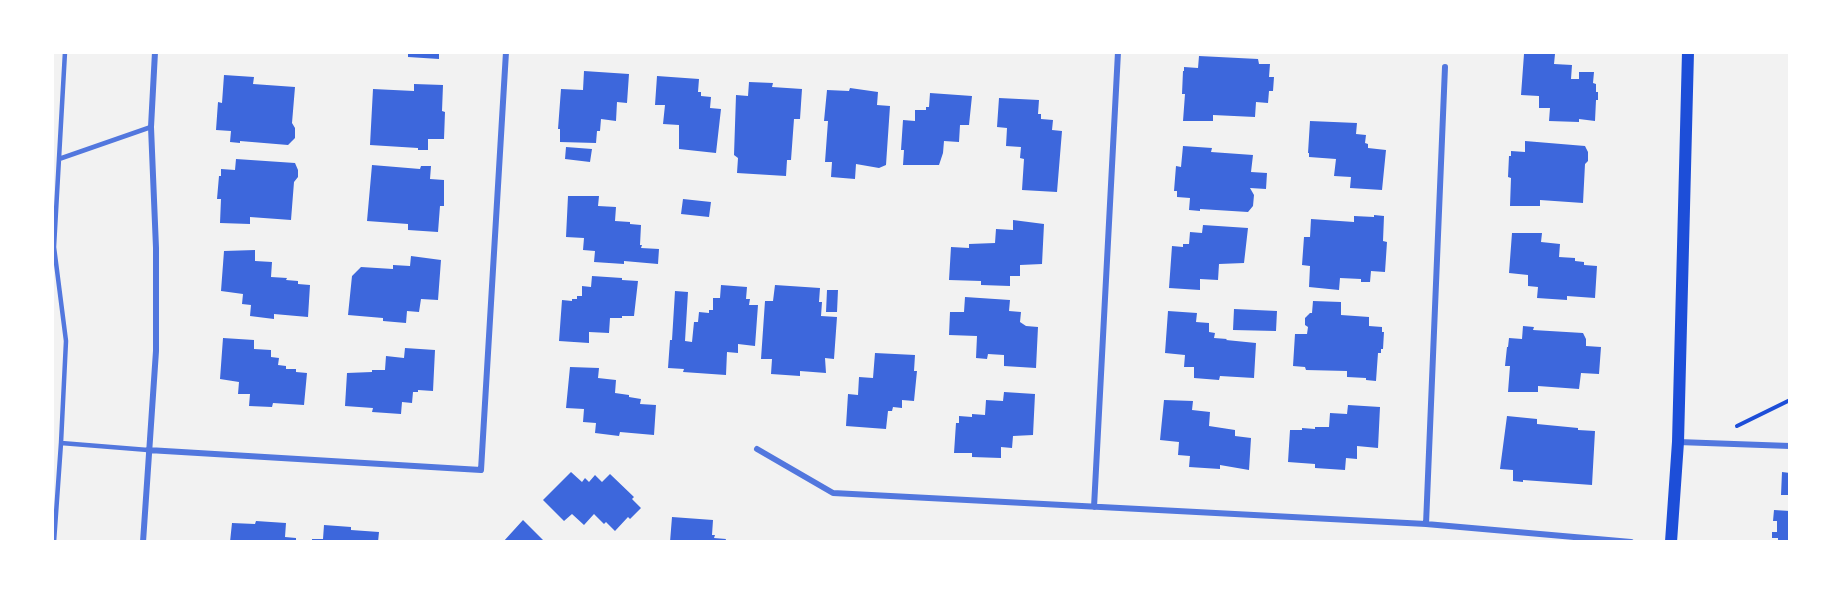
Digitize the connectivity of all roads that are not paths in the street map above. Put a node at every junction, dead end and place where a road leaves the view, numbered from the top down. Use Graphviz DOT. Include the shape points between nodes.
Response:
graph roads {
  1 [pos="65,52"];
  2 [pos="155,52"];
  3 [pos="506,52"];
  4 [pos="1118,52"];
  5 [pos="1688,52"];
  6 [pos="1445,67"];
  7 [pos="151,127"];
  8 [pos="59,159"];
  9 [pos="1678,442"];
  10 [pos="61,443"];
  11 [pos="1790,446"];
  12 [pos="757,449"];
  13 [pos="148,450"];
  14 [pos="1094,507"];
  15 [pos="1426,524"];
  16 [pos="54,542"];
  17 [pos="143,542"];
  18 [pos="1631,542"];
  19 [pos="1671,542"];
  1 -- 8 [label="lane"];
  2 -- 7 [label="street"];
  3 -- 13 [label="street" via="481,470"];
  4 -- 14 [label="street"];
  5 -- 9 [label="main road"];
  6 -- 15 [label="street"];
  7 -- 8 [label="lane"];
  7 -- 13 [label="street" via="156,351"];
  8 -- 10 [label="lane" via="54,247 66,341"];
  9 -- 11 [label="street"];
  9 -- 19 [label="main road"];
  10 -- 13 [label="lane"];
  10 -- 16 [label="lane"];
  12 -- 14 [label="street" via="833,493"];
  13 -- 17 [label="street"];
  14 -- 15 [label="street"];
  15 -- 18 [label="street"];
}
